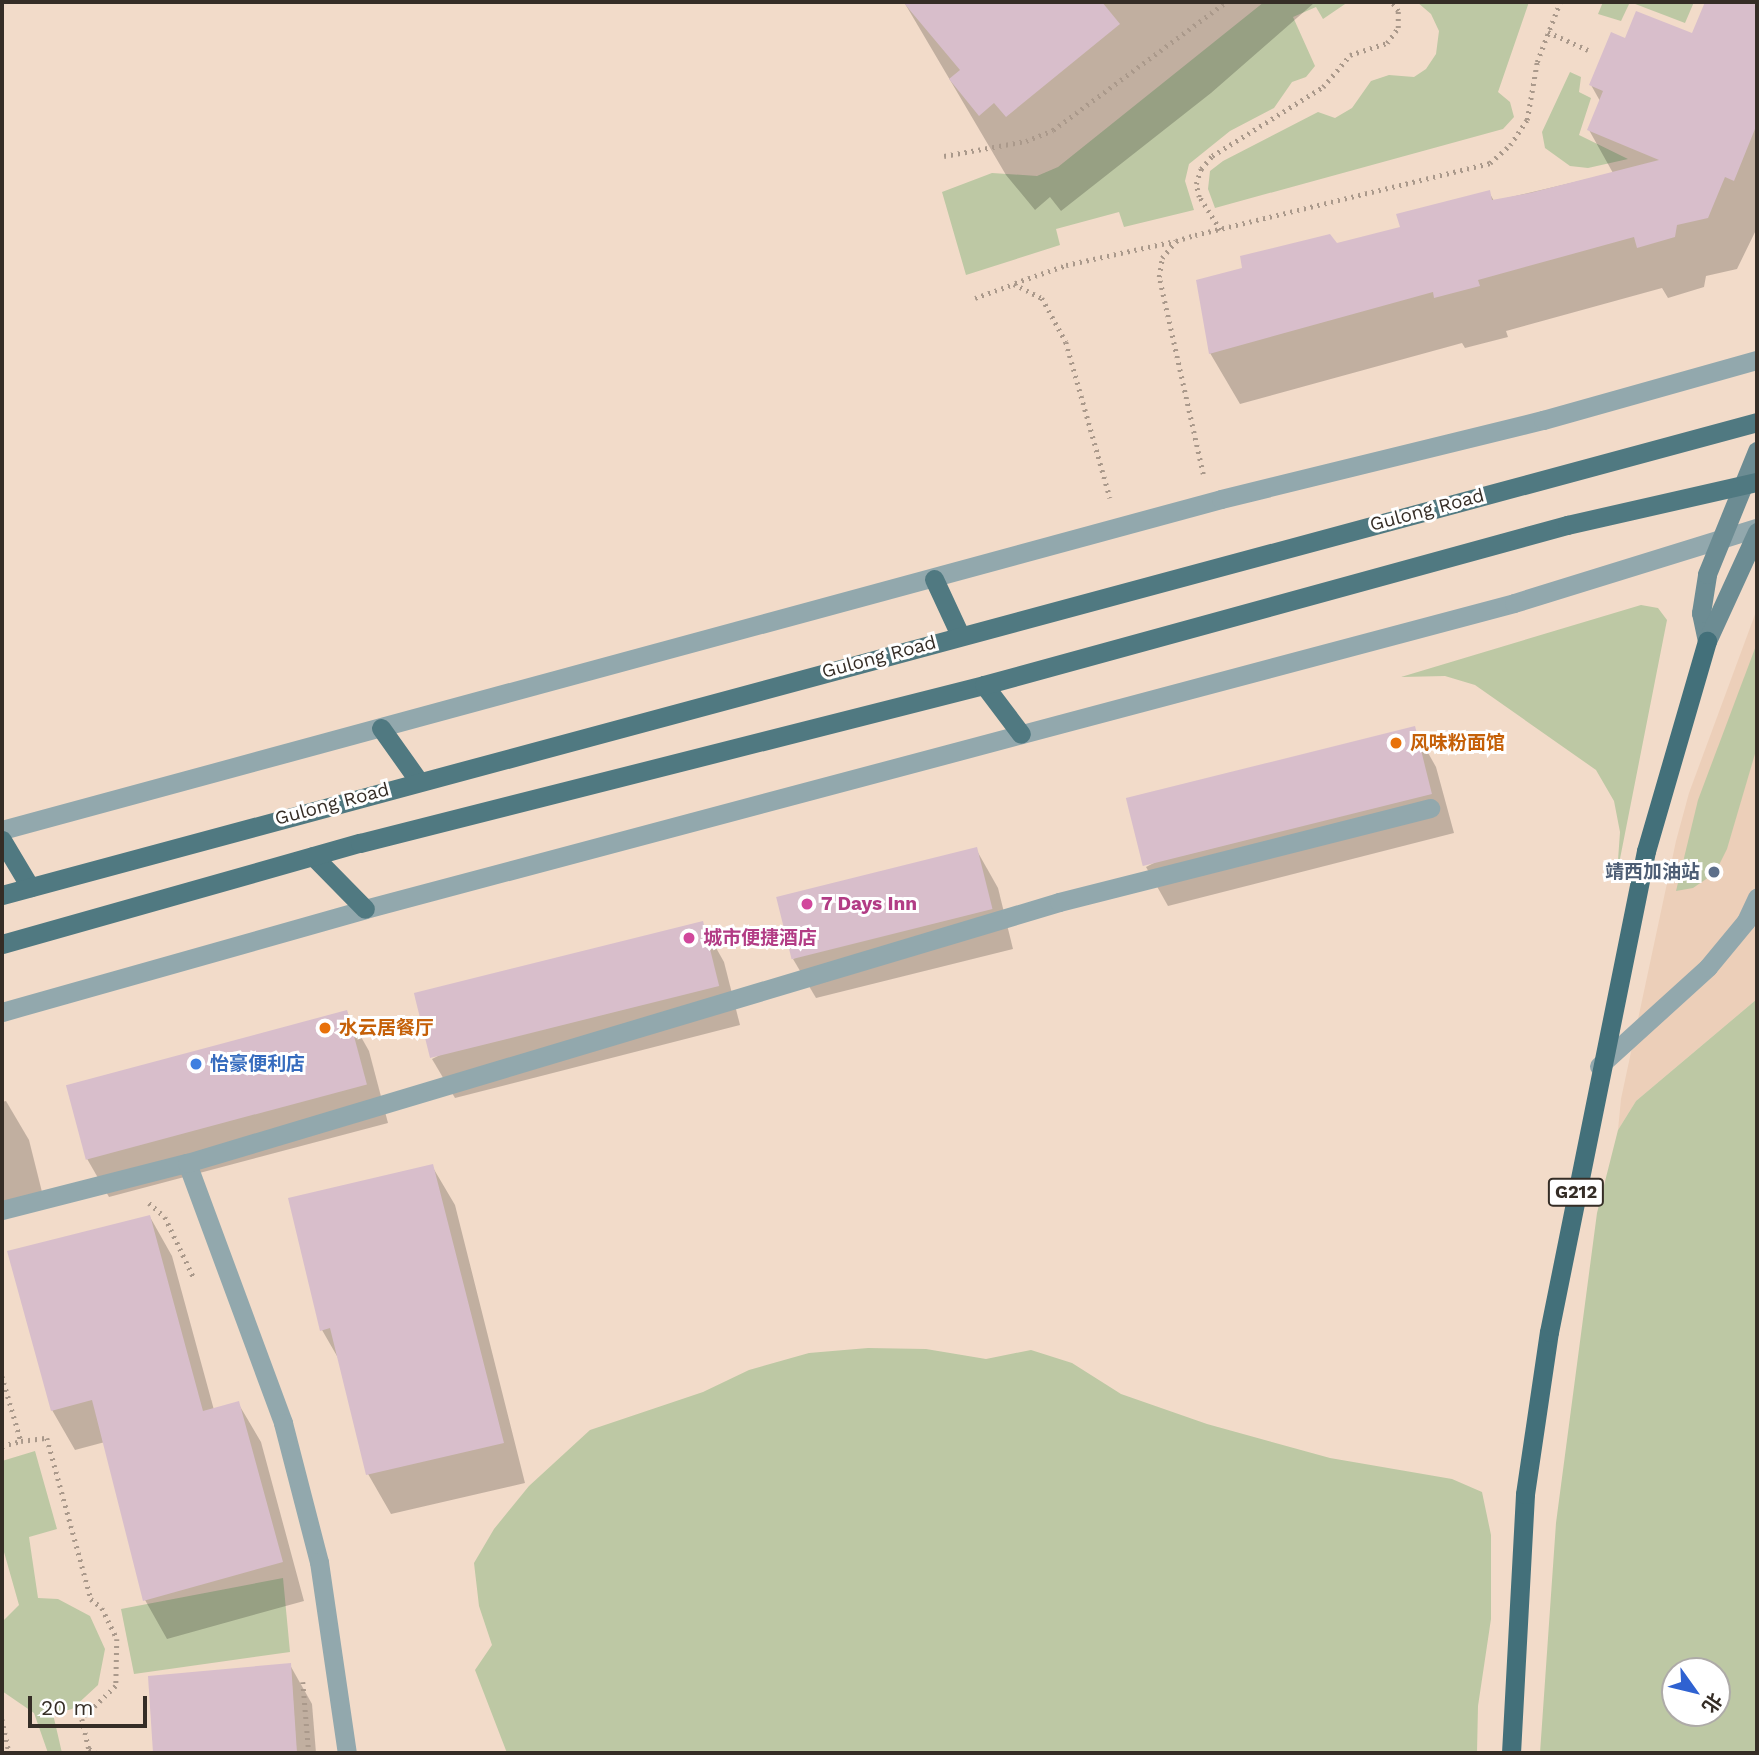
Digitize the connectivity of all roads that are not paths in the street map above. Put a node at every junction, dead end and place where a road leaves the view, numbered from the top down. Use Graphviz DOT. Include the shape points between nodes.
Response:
graph roads {
  1 [pos="1757,360"];
  2 [pos="1757,422"];
  3 [pos="1757,451"];
  4 [pos="1750,484"];
  5 [pos="1757,530"];
  6 [pos="1718,538"];
  7 [pos="934,579"];
  8 [pos="960,635"];
  9 [pos="1707,641"];
  10 [pos="984,685"];
  11 [pos="381,728"];
  12 [pos="1021,734"];
  13 [pos="418,780"];
  14 [pos="1430,808"];
  15 [pos="2,830"];
  16 [pos="2,840"];
  17 [pos="313,856"];
  18 [pos="30,887"];
  19 [pos="2,895"];
  20 [pos="1757,897"];
  21 [pos="365,909"];
  22 [pos="2,944"];
  23 [pos="2,1012"];
  24 [pos="1599,1066"];
  25 [pos="187,1163"];
  26 [pos="2,1210"];
  27 [pos="347,1753"];
  28 [pos="1511,1753"];
  1 -- 7 [label="street" via="1543,420 1221,499"];
  2 -- 8 [label="main road, Gulong Road"];
  3 -- 4 [label="main road"];
  4 -- 6 [label="main road"];
  4 -- 10 [label="main road" via="1567,525"];
  5 -- 6 [label="street"];
  5 -- 9 [label="main road"];
  6 -- 9 [label="main road" via="1701,613"];
  6 -- 12 [label="street" via="1514,603"];
  7 -- 8 [label="main road"];
  7 -- 11 [label="street"];
  8 -- 13 [label="main road, Gulong Road"];
  9 -- 24 [label="highway, G212" via="1646,851"];
  10 -- 12 [label="main road"];
  10 -- 17 [label="main road"];
  11 -- 13 [label="main road"];
  11 -- 15 [label="street"];
  12 -- 21 [label="street"];
  13 -- 18 [label="main road, Gulong Road"];
  14 -- 25 [label="street" via="1059,902"];
  16 -- 18 [label="main road"];
  17 -- 21 [label="main road"];
  17 -- 22 [label="main road"];
  18 -- 19 [label="main road, Gulong Road"];
  20 -- 24 [label="street" via="1746,921 1708,967"];
  21 -- 23 [label="street"];
  24 -- 28 [label="highway, G212" via="1549,1332 1525,1494"];
  25 -- 26 [label="street"];
  25 -- 27 [label="street" via="290,1449 319,1562"];
}
